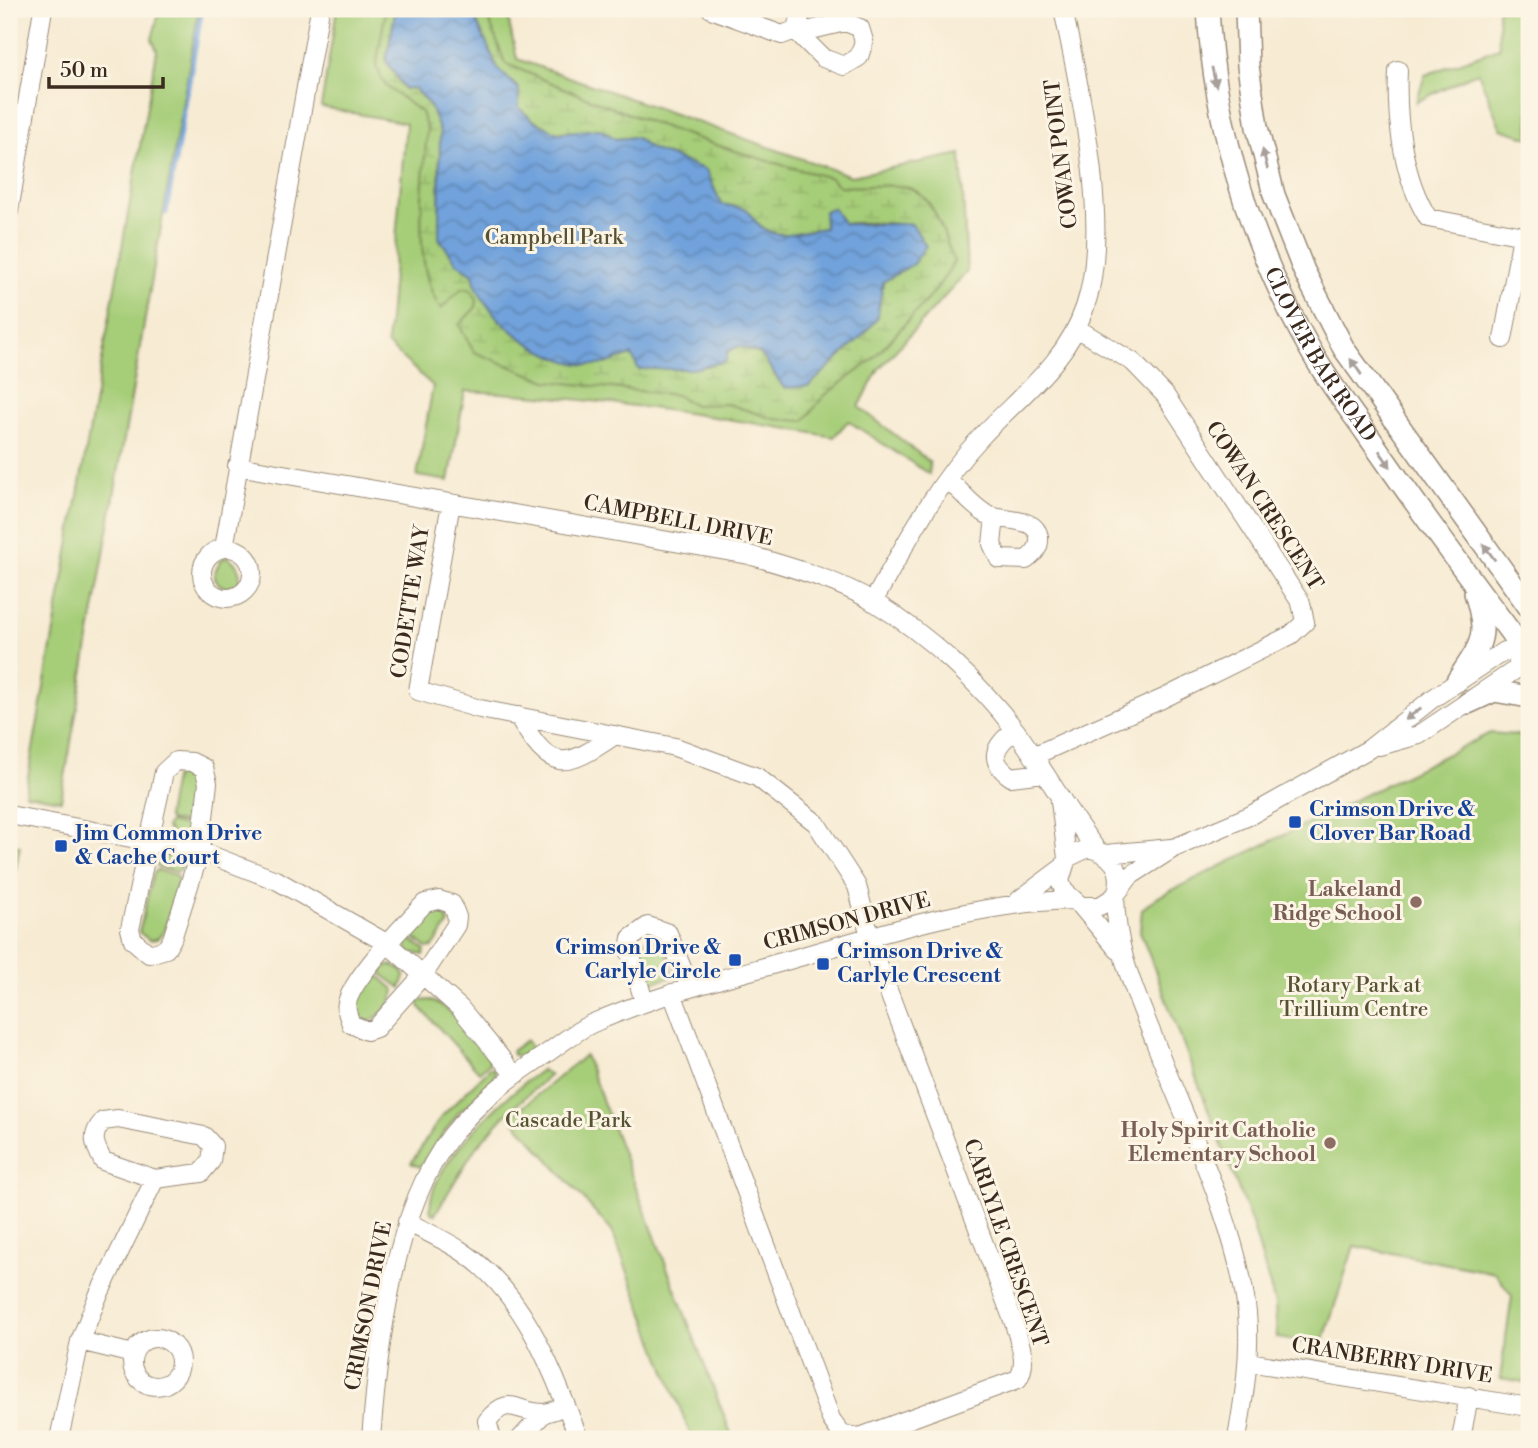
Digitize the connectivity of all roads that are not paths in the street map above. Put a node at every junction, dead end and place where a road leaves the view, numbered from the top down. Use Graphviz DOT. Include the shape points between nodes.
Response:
graph roads {
  1 [pos="43,9"];
  2 [pos="320,9"];
  3 [pos="711,9"];
  4 [pos="803,9"];
  5 [pos="1063,9"];
  6 [pos="1208,9"];
  7 [pos="1235,9"];
  8 [pos="1246,9"];
  9 [pos="1255,9"];
  10 [pos="1248,66"];
  11 [pos="1398,69"];
  12 [pos="11,180"];
  13 [pos="9,211"];
  14 [pos="1526,236"];
  15 [pos="1076,328"];
  16 [pos="1503,339"];
  17 [pos="237,466"];
  18 [pos="948,480"];
  19 [pos="451,503"];
  20 [pos="995,517"];
  21 [pos="224,548"];
  22 [pos="1470,577"];
  23 [pos="873,602"];
  24 [pos="1529,607"];
  25 [pos="1525,652"];
  26 [pos="1457,681"];
  27 [pos="1529,697"];
  28 [pos="1468,703"];
  29 [pos="518,716"];
  30 [pos="1015,730"];
  31 [pos="615,735"];
  32 [pos="1369,749"];
  33 [pos="1033,756"];
  34 [pos="1044,773"];
  35 [pos="1060,802"];
  36 [pos="9,815"];
  37 [pos="150,840"];
  38 [pos="1174,848"];
  39 [pos="200,851"];
  40 [pos="1102,852"];
  41 [pos="1065,863"];
  42 [pos="1116,893"];
  43 [pos="1016,902"];
  44 [pos="1076,903"];
  45 [pos="869,937"];
  46 [pos="388,944"];
  47 [pos="1120,952"];
  48 [pos="424,974"];
  49 [pos="690,988"];
  50 [pos="672,993"];
  51 [pos="645,1002"];
  52 [pos="514,1074"];
  53 [pos="155,1179"];
  54 [pos="407,1222"];
  55 [pos="80,1341"];
  56 [pos="133,1354"];
  57 [pos="1248,1362"];
  58 [pos="1469,1396"];
  59 [pos="566,1406"];
  60 [pos="1529,1407"];
  61 [pos="544,1413"];
  62 [pos="59,1439"];
  63 [pos="371,1439"];
  64 [pos="492,1439"];
  65 [pos="520,1439"];
  66 [pos="579,1439"];
  67 [pos="1237,1439"];
  68 [pos="1461,1439"];
  1 -- 12 [label="street"];
  2 -- 17 [label="street"];
  3 -- 4 [label="street" via="782,35 795,30"];
  5 -- 15 [label="street, COWAN POINT" via="1096,208 1094,273"];
  6 -- 22 [label="main road, CLOVER BAR ROAD, one-way" via="1211,62 1226,136 1283,296 1311,353"];
  7 -- 10 [label="main road"];
  8 -- 10 [label="main road, CLOVER BAR ROAD"];
  9 -- 10 [label="main road"];
  24 -- 10 [label="main road, CLOVER BAR ROAD, one-way" via="1344,349 1304,271 1274,195"];
  11 -- 14 [label="street" via="1397,103 1410,177 1428,218"];
  12 -- 13 [label="street"];
  14 -- 16 [label="street"];
  15 -- 18 [label="street, COWAN POINT" via="1061,355 979,438"];
  15 -- 33 [label="street, COWAN CRESCENT" via="1133,362 1165,395 1301,603 1305,622 1291,635 1163,699"];
  17 -- 19 [label="street, CAMPBELL DRIVE"];
  17 -- 21 [label="street"];
  18 -- 20 [label="street"];
  18 -- 23 [label="street, COWAN POINT" via="928,503"];
  19 -- 23 [label="street, CAMPBELL DRIVE" via="749,555 788,566"];
  19 -- 29 [label="street, CODETTE WAY" via="418,691"];
  22 -- 25 [label="main road, CLOVER BAR ROAD"];
  22 -- 26 [label="main road" via="1482,617 1483,639"];
  23 -- 30 [label="street, CAMPBELL DRIVE" via="967,673"];
  25 -- 26 [label="street" via="1504,651"];
  25 -- 28 [label="street" via="1518,668"];
  26 -- 32 [label="street, one-way"];
  27 -- 28 [label="main road" via="1494,691"];
  28 -- 32 [label="street" via="1419,735"];
  29 -- 31 [label="street, CODETTE WAY"];
  29 -- 31 [label="street" via="536,745 560,760 583,758"];
  30 -- 33 [label="street, CAMPBELL DRIVE"];
  30 -- 34 [label="street" via="1000,742 995,759 998,768 1011,777"];
  31 -- 45 [label="street, CODETTE WAY" via="675,747 757,776 816,823 857,886"];
  32 -- 38 [label="street" via="1249,816"];
  33 -- 34 [label="street, CAMPBELL DRIVE"];
  34 -- 35 [label="street, CAMPBELL DRIVE"];
  35 -- 40 [label="street, CAMPBELL DRIVE"];
  35 -- 41 [label="street, CAMPBELL DRIVE"];
  36 -- 37 [label="street"];
  37 -- 39 [label="street"];
  37 -- 39 [label="street" via="164,772 176,761 192,762 204,768 208,783"];
  37 -- 39 [label="street" via="130,929 133,940 149,954 166,949 172,939"];
  38 -- 40 [label="street"];
  38 -- 42 [label="street" via="1130,876"];
  39 -- 46 [label="street" via="278,881"];
  40 -- 41 [label="street" via="1082,850"];
  40 -- 42 [label="street" via="1116,866 1120,879"];
  41 -- 43 [label="street, CRIMSON DRIVE"];
  41 -- 44 [label="street" via="1060,881"];
  42 -- 44 [label="street" via="1100,906"];
  42 -- 47 [label="street"];
  43 -- 44 [label="street, CRIMSON DRIVE"];
  43 -- 45 [label="street, CRIMSON DRIVE"];
  44 -- 47 [label="street"];
  45 -- 49 [label="street, CRIMSON DRIVE"];
  45 -- 50 [label="street, CARLYLE CRESCENT" via="1024,1359 1018,1379 860,1437 842,1435 831,1419"];
  46 -- 48 [label="street"];
  46 -- 48 [label="street" via="425,902 452,904 456,925"];
  46 -- 48 [label="street" via="348,998 351,1024 367,1031 376,1028"];
  47 -- 57 [label="street" via="1222,1213 1247,1312"];
  48 -- 52 [label="street" via="460,1008"];
  49 -- 50 [label="street, CRIMSON DRIVE"];
  49 -- 51 [label="street" via="668,933 648,926 631,938 629,948"];
  50 -- 51 [label="street, CRIMSON DRIVE"];
  51 -- 52 [label="street, CRIMSON DRIVE" via="588,1026"];
  52 -- 54 [label="street, CRIMSON DRIVE" via="450,1137"];
  53 -- 53 [label="street" via="201,1173 211,1161 213,1146 204,1136 181,1129 118,1119 103,1121 93,1142 103,1161"];
  53 -- 55 [label="street"];
  54 -- 59 [label="street" via="461,1251 509,1295 539,1342"];
  54 -- 63 [label="street, CRIMSON DRIVE" via="394,1275"];
  55 -- 56 [label="street"];
  55 -- 62 [label="street"];
  57 -- 58 [label="street, CRANBERRY DRIVE"];
  57 -- 67 [label="street"];
  58 -- 60 [label="street, CRANBERRY DRIVE"];
  58 -- 68 [label="street"];
  59 -- 61 [label="street"];
  59 -- 66 [label="street"];
  61 -- 64 [label="street" via="499,1407 487,1421"];
  61 -- 65 [label="street"];
}
